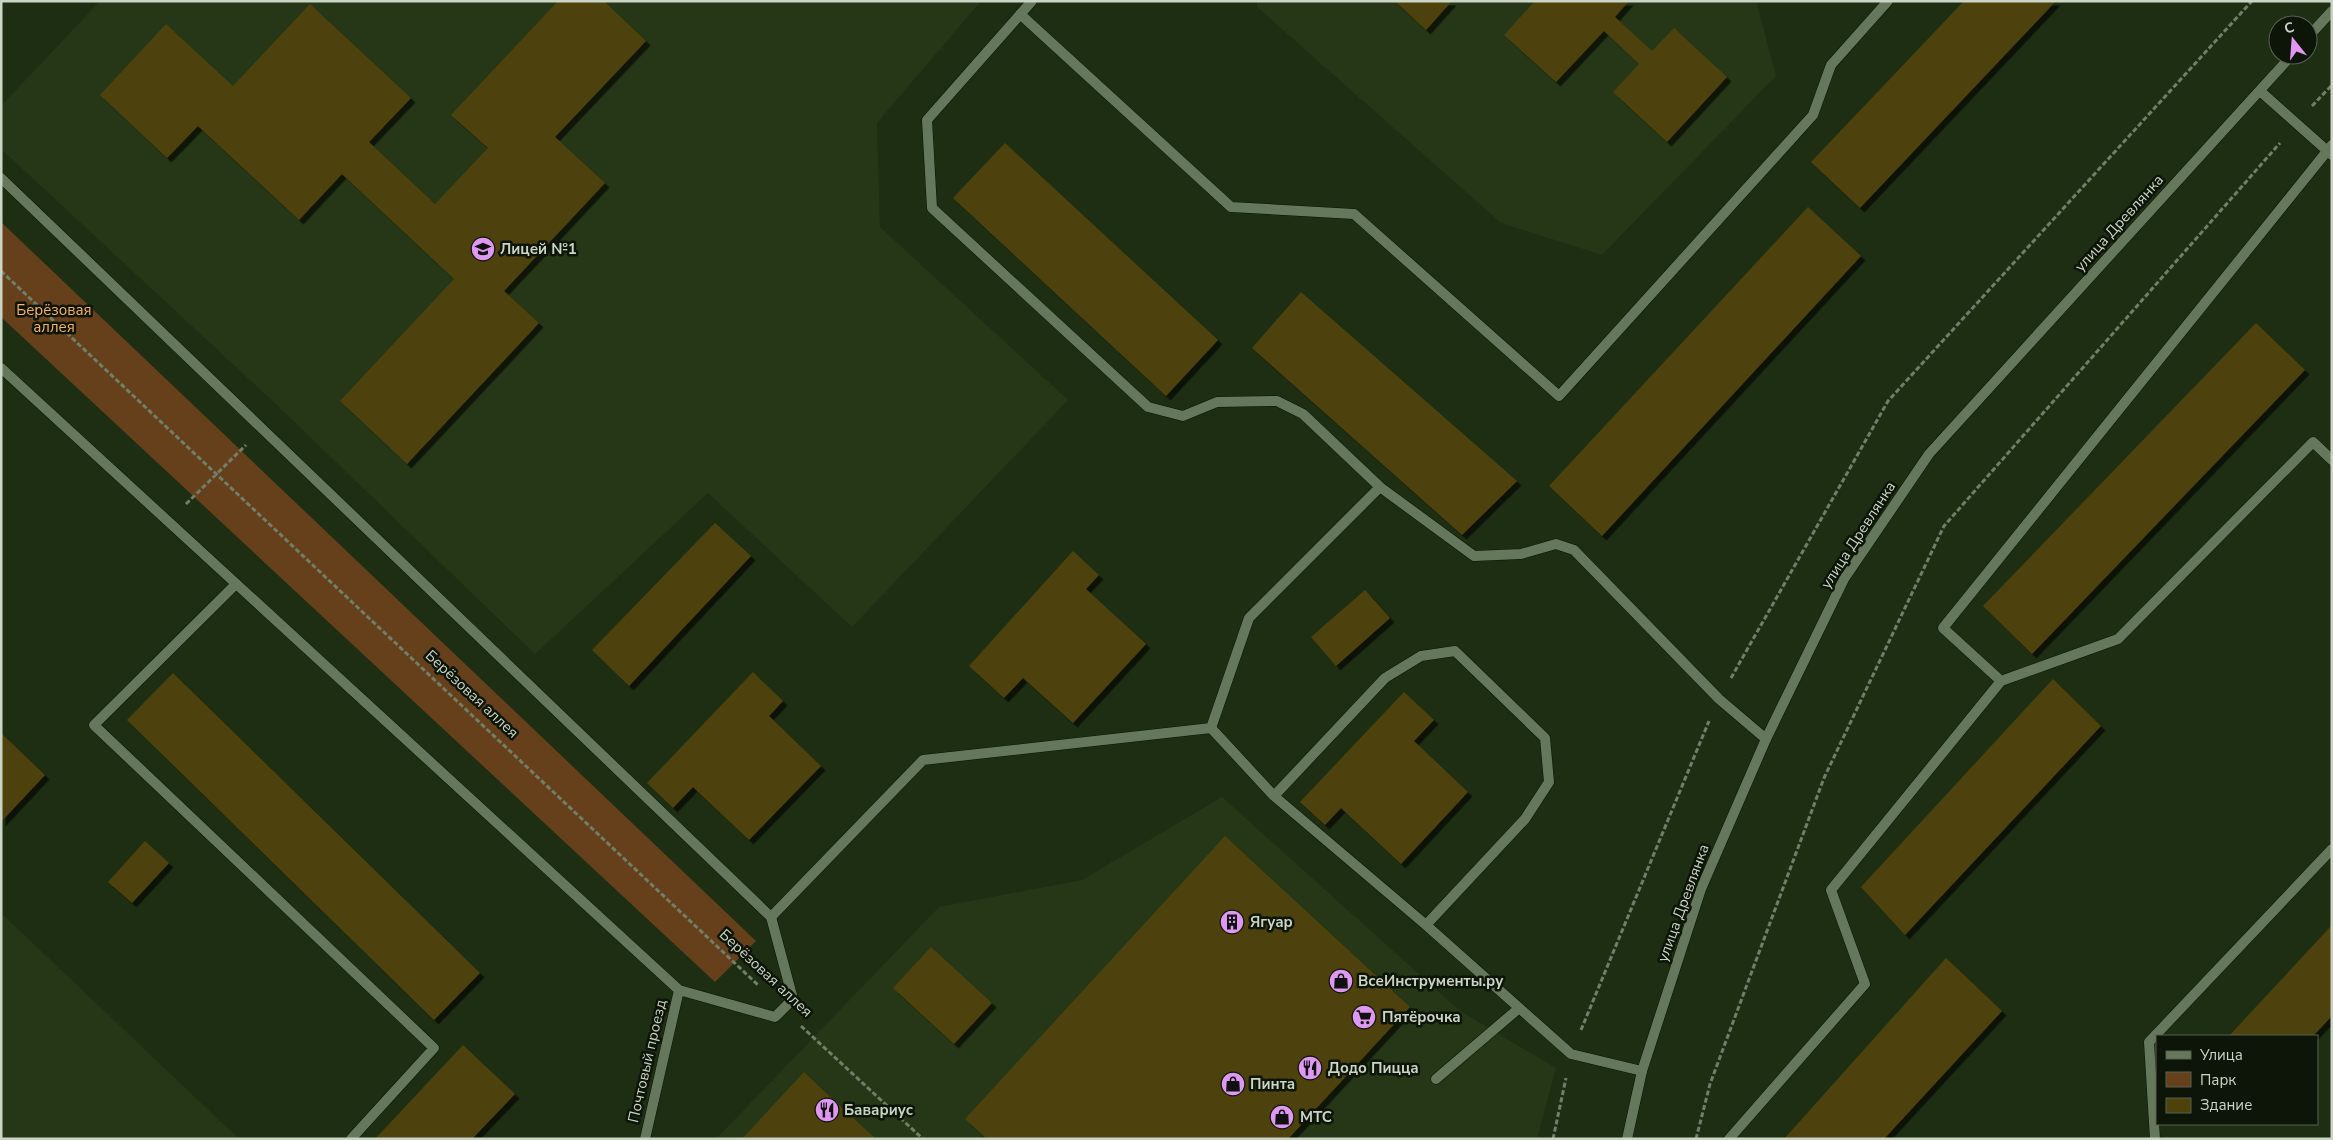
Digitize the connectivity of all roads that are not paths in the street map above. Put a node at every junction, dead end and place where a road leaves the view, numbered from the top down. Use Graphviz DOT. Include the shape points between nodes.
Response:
graph roads {
  1 [pos="1032,1"];
  2 [pos="1888,1"];
  3 [pos="2332,11"];
  4 [pos="1020,14"];
  5 [pos="2318,27"];
  6 [pos="2283,65"];
  7 [pos="2260,91"];
  8 [pos="2330,150"];
  9 [pos="1,178"];
  10 [pos="1,368"];
  11 [pos="2332,460"];
  12 [pos="1380,486"];
  13 [pos="236,584"];
  14 [pos="2001,681"];
  15 [pos="1211,728"];
  16 [pos="1766,739"];
  17 [pos="1274,796"];
  18 [pos="2332,849"];
  19 [pos="771,918"];
  20 [pos="1426,925"];
  21 [pos="679,990"];
  22 [pos="1518,1009"];
  23 [pos="1642,1071"];
  24 [pos="1436,1079"];
  25 [pos="351,1139"];
  26 [pos="645,1139"];
  27 [pos="1627,1139"];
  28 [pos="1730,1139"];
  29 [pos="2155,1139"];
  1 -- 4 [label="street"];
  2 -- 4 [label="street" via="1831,64 1813,115 1560,396 1354,214 1231,207"];
  3 -- 5 [label="street"];
  4 -- 12 [label="street" via="927,120 932,208 1148,407 1184,416 1217,402 1277,401 1303,414"];
  6 -- 7 [label="street, улица Древлянка"];
  7 -- 8 [label="street"];
  7 -- 16 [label="street, улица Древлянка" via="1929,454 1844,579"];
  8 -- 14 [label="street" via="1943,628"];
  9 -- 19 [label="street"];
  10 -- 13 [label="street"];
  11 -- 14 [label="street" via="2313,442 2118,639"];
  12 -- 15 [label="street" via="1249,618"];
  12 -- 16 [label="street" via="1474,556 1521,554 1556,544 1574,550 1719,699"];
  13 -- 21 [label="street"];
  13 -- 25 [label="street" via="94,726 434,1048"];
  14 -- 28 [label="street" via="1831,890 1865,984"];
  15 -- 17 [label="street"];
  15 -- 19 [label="street" via="923,760"];
  16 -- 23 [label="street, улица Древлянка" via="1701,889"];
  17 -- 20 [label="street"];
  17 -- 20 [label="street" via="1385,678 1421,656 1455,651 1546,738 1549,782 1525,819"];
  18 -- 29 [label="street" via="2149,1042"];
  19 -- 21 [label="street, Берёзовая аллея" via="793,999 783,1010 774,1017"];
  20 -- 22 [label="street"];
  21 -- 26 [label="street, Почтовый проезд"];
  22 -- 23 [label="street" via="1571,1054"];
  22 -- 24 [label="street"];
  23 -- 27 [label="street, улица Древлянка"];
}
